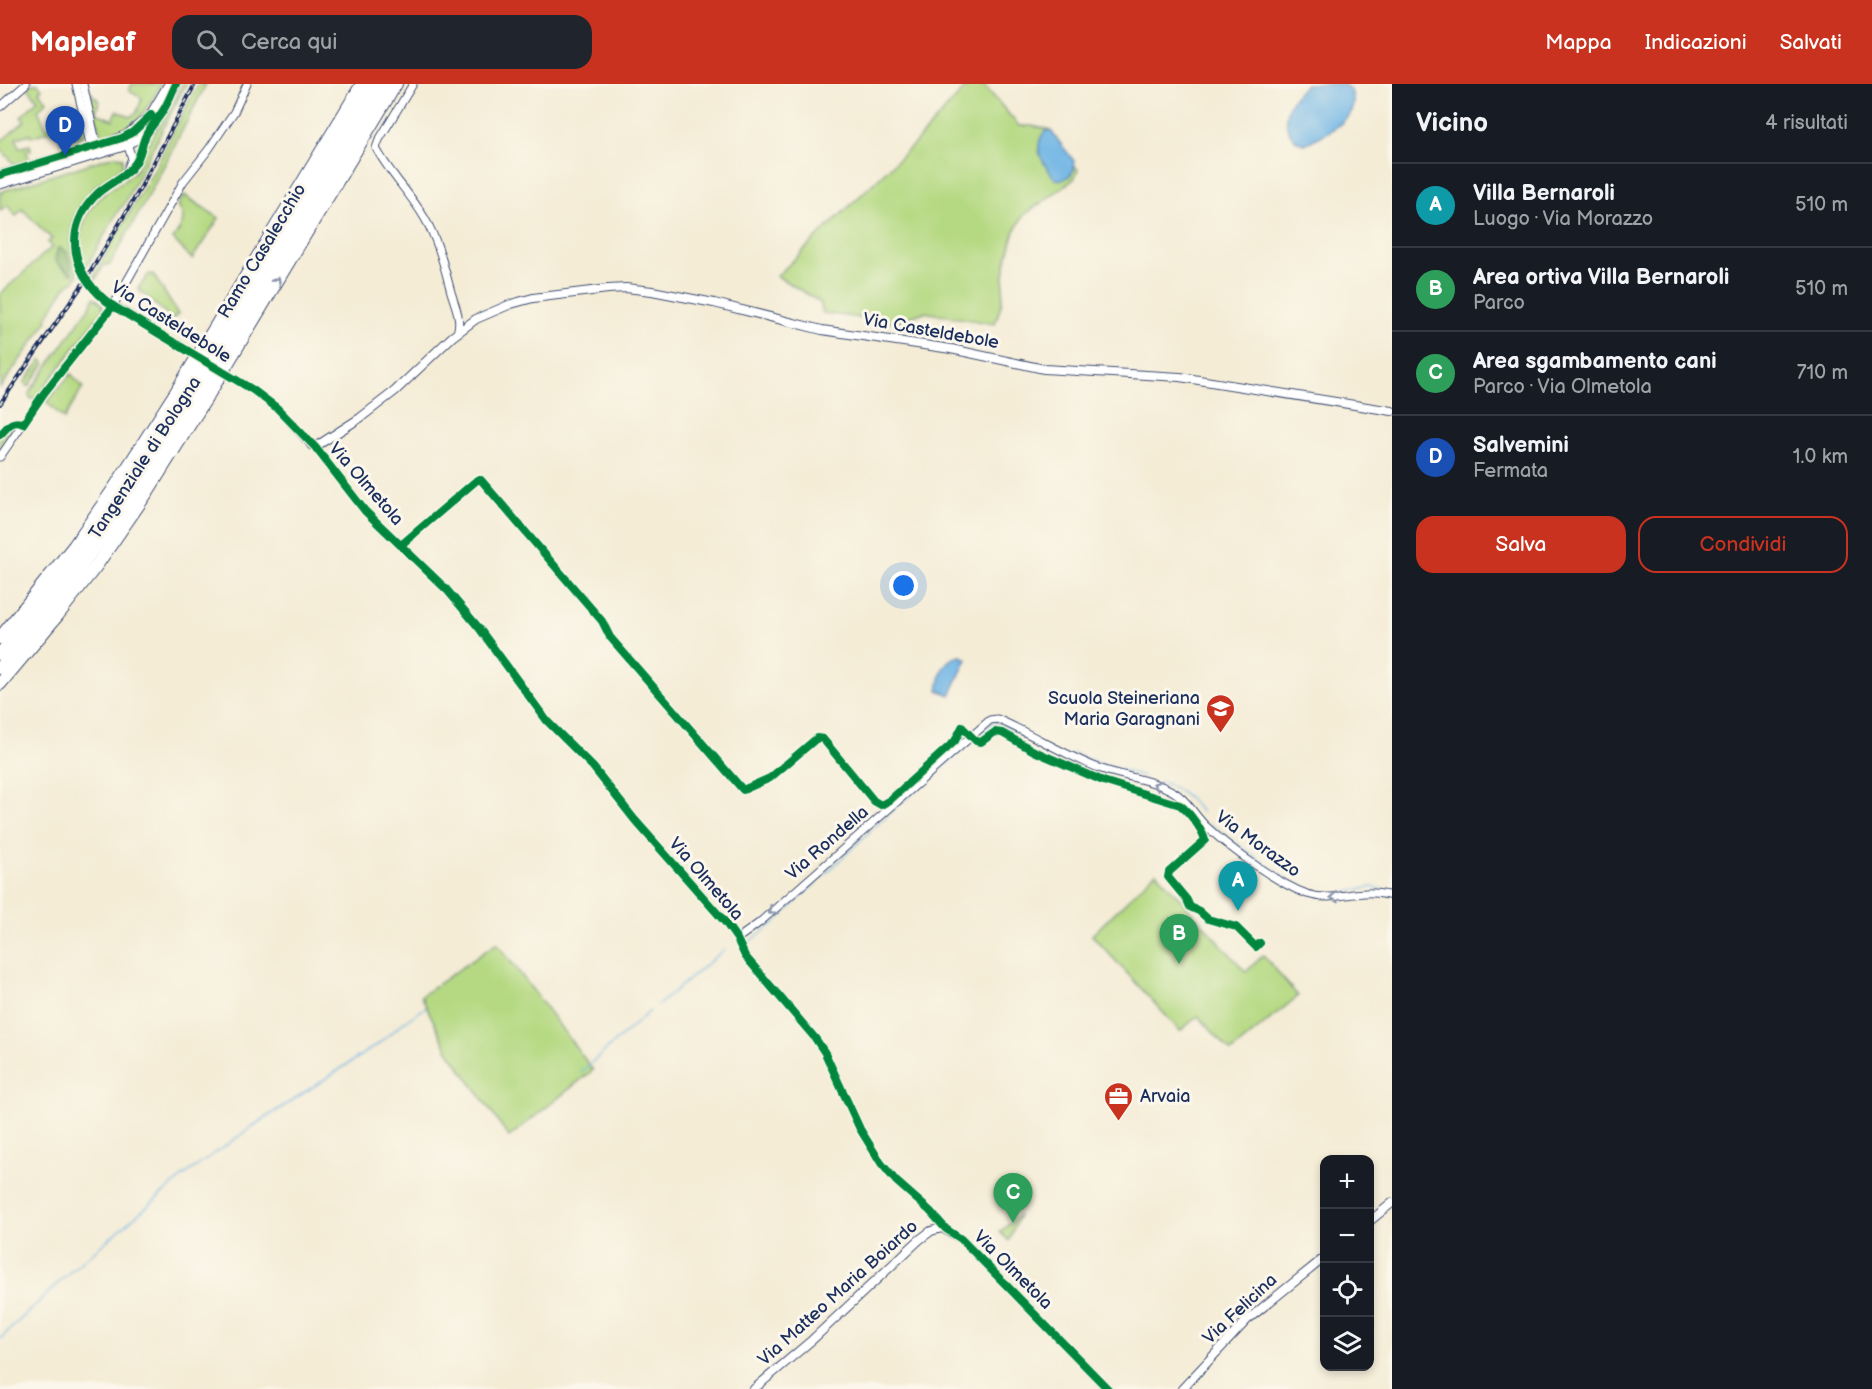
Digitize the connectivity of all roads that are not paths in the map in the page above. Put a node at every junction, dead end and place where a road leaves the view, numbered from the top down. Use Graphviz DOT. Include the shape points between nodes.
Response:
graph roads {
  1 [pos="26,84"];
  2 [pos="76,84"];
  3 [pos="83,84"];
  4 [pos="169,84"];
  5 [pos="176,84"];
  6 [pos="247,84"];
  7 [pos="362,84"];
  8 [pos="373,84"];
  9 [pos="384,84"];
  10 [pos="396,84"];
  11 [pos="413,84"];
  12 [pos="0,107"];
  13 [pos="134,140"];
  14 [pos="94,147"];
  15 [pos="25,172"];
  16 [pos="126,172"];
  17 [pos="0,175"];
  18 [pos="0,184"];
  19 [pos="113,306"];
  20 [pos="459,317"];
  21 [pos="471,321"];
  22 [pos="457,333"];
  23 [pos="1392,411"];
  24 [pos="313,446"];
  25 [pos="0,457"];
  26 [pos="0,638"];
  27 [pos="0,654"];
  28 [pos="0,668"];
  29 [pos="0,684"];
  30 [pos="990,720"];
  31 [pos="1392,896"];
  32 [pos="737,939"];
  33 [pos="1392,1203"];
  34 [pos="1374,1218"];
  35 [pos="946,1229"];
  36 [pos="1320,1261"];
  37 [pos="754,1389"];
  38 [pos="1108,1389"];
  39 [pos="1182,1389"];
  1 -- 12 [label="street"];
  2 -- 14 [label="street"];
  3 -- 14 [label="street"];
  4 -- 13 [label="main road"];
  5 -- 13 [label="main road" via="150,129"];
  6 -- 19 [label="street" via="234,112 183,182"];
  7 -- 26 [label="highway, Tangenziale di Bologna" via="116,487"];
  8 -- 27 [label="highway, Ramo Casalecchio" via="139,470 56,586"];
  9 -- 28 [label="highway, Ramo Casalecchio" via="144,479 67,586"];
  29 -- 10 [label="highway, Tangenziale di Bologna, one-way" via="96,566 146,494"];
  11 -- 20 [label="street" via="376,148 432,231"];
  13 -- 14 [label="main road"];
  13 -- 15 [label="main road"];
  13 -- 16 [label="street"];
  13 -- 16 [label="street, Via Casteldebole" via="139,154"];
  14 -- 15 [label="main road"];
  15 -- 17 [label="main road"];
  15 -- 18 [label="main road"];
  16 -- 19 [label="street, Via Casteldebole, bridge" via="87,205 78,221 75,245 78,262 90,285"];
  19 -- 24 [label="street, Via Casteldebole, bridge" via="262,396"];
  19 -- 25 [label="street" via="44,393"];
  20 -- 21 [label="street"];
  20 -- 22 [label="street"];
  21 -- 22 [label="street, Via Casteldebole"];
  21 -- 23 [label="street, Via Casteldebole" via="533,298 608,289 643,290 822,330 951,349 1044,369 1180,377"];
  22 -- 24 [label="street, Via Casteldebole" via="395,391"];
  24 -- 32 [label="street, Via Olmetola" via="365,511 447,590 547,721 592,767"];
  31 -- 30 [label="street, Via Morazzo, one-way" via="1366,892 1328,898 1294,889 1228,845 1174,792 1098,768 1018,728"];
  30 -- 32 [label="street, Via Rondella, one-way"];
  32 -- 35 [label="street, Via Olmetola" via="746,956 825,1053 881,1163"];
  33 -- 34 [label="street"];
  35 -- 37 [label="street, Via Matteo Maria Boiardo" via="935,1229 919,1240"];
  35 -- 38 [label="street, Via Olmetola" via="961,1239"];
  36 -- 39 [label="street, Via Felicina" via="1247,1320"];
}
